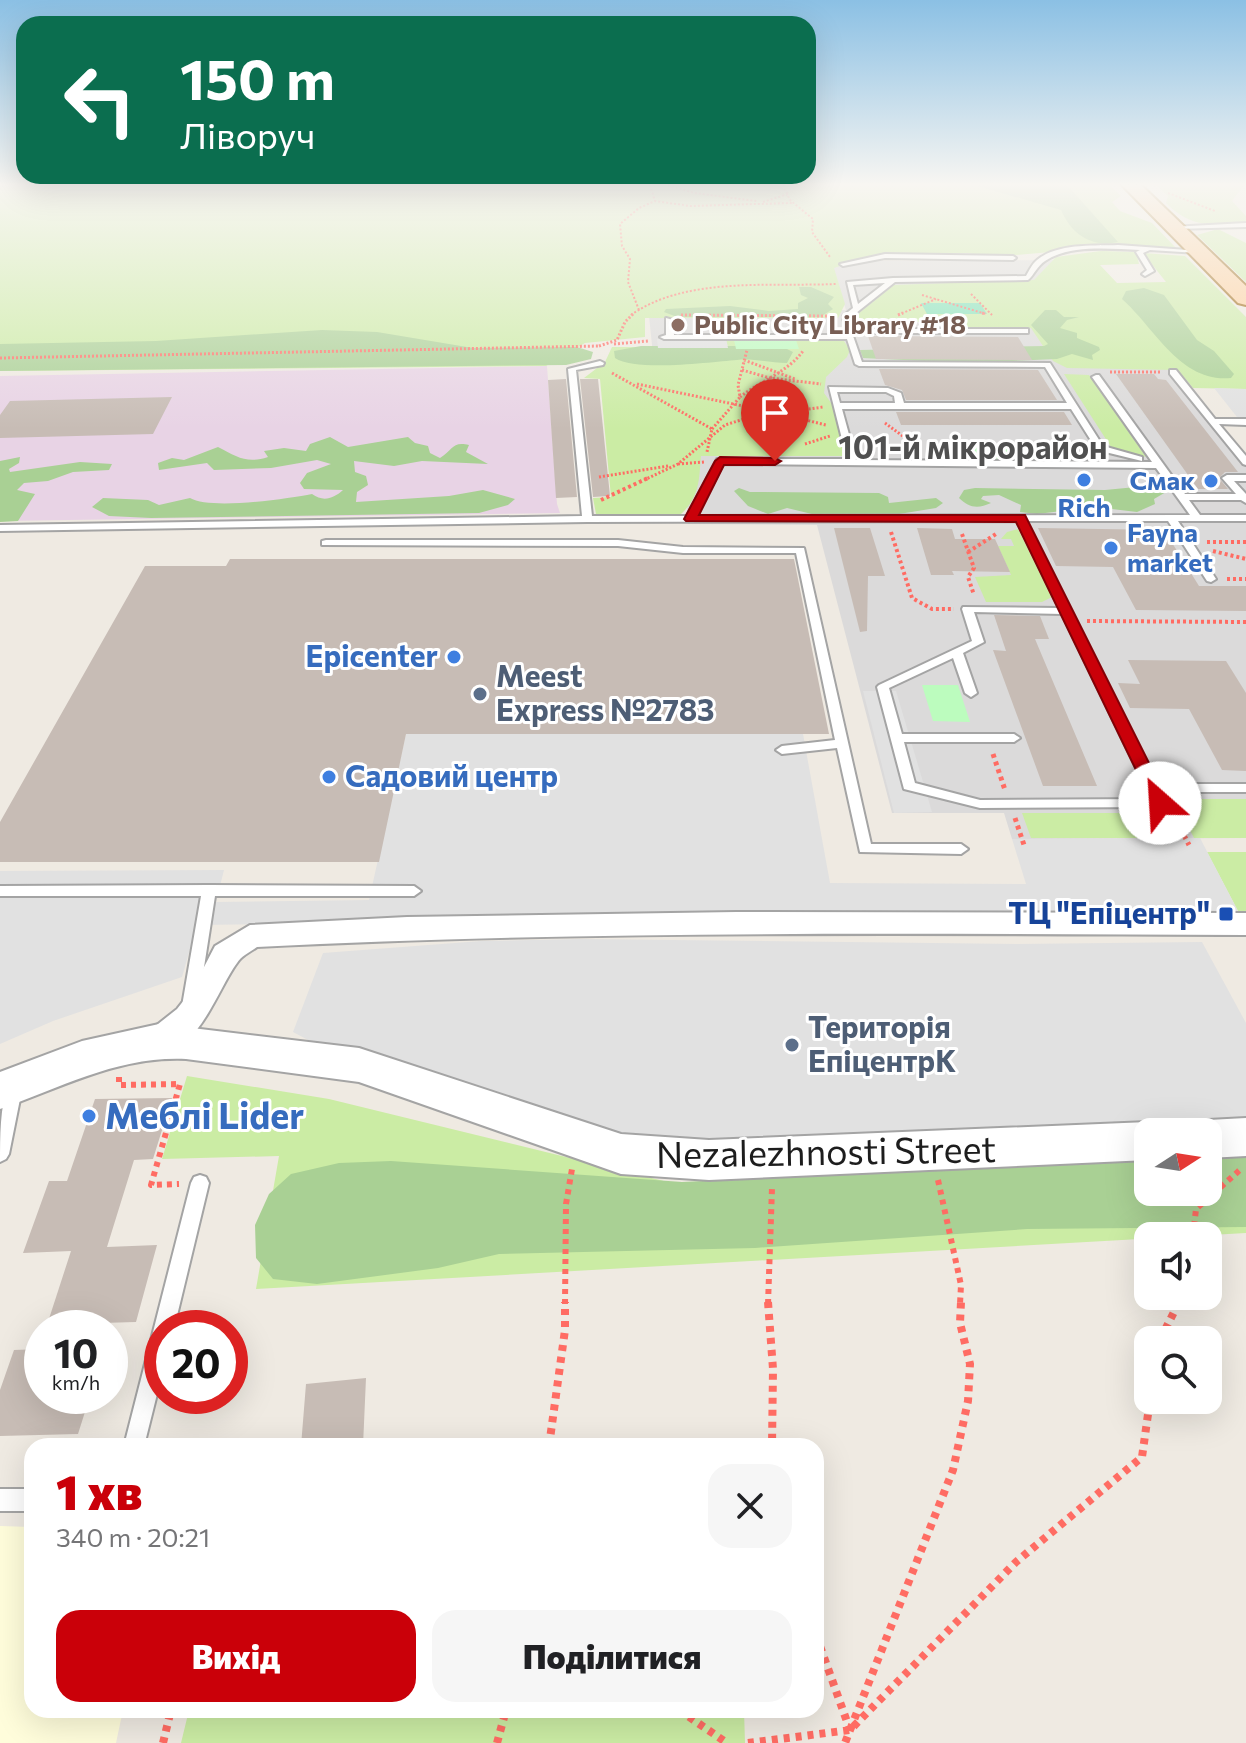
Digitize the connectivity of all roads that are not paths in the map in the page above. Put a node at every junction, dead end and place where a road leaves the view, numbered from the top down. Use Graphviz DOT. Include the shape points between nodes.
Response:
graph roads {
  1 [pos="1035,266"];
  2 [pos="1148,266"];
  3 [pos="1214,266"];
  4 [pos="1145,274"];
  5 [pos="893,280"];
  6 [pos="850,286"];
  7 [pos="880,290"];
  8 [pos="1246,298"];
  9 [pos="856,308"];
  10 [pos="669,320"];
  11 [pos="1025,331"];
  12 [pos="849,334"];
  13 [pos="600,363"];
  14 [pos="1173,372"];
  15 [pos="1096,377"];
  16 [pos="836,403"];
  17 [pos="900,406"];
  18 [pos="1074,406"];
  19 [pos="1213,421"];
  20 [pos="1246,422"];
  21 [pos="852,462"];
  22 [pos="1246,462"];
  23 [pos="1159,465"];
  24 [pos="1246,478"];
  25 [pos="1181,497"];
  26 [pos="1244,499"];
  27 [pos="1020,518"];
  28 [pos="1171,518"];
  29 [pos="1197,518"];
  30 [pos="1246,518"];
  31 [pos="587,519"];
  32 [pos="690,519"];
  33 [pos="0,528"];
  34 [pos="326,543"];
  35 [pos="1211,579"];
  36 [pos="1068,616"];
  37 [pos="957,652"];
  38 [pos="971,693"];
  39 [pos="897,738"];
  40 [pos="1014,738"];
  41 [pos="842,743"];
  42 [pos="782,750"];
  43 [pos="1153,788"];
  44 [pos="1246,788"];
  45 [pos="961,849"];
  46 [pos="209,890"];
  47 [pos="0,891"];
  48 [pos="414,891"];
  49 [pos="1246,924"];
  50 [pos="156,1035"];
  51 [pos="7,1088"];
  52 [pos="1246,1137"];
  53 [pos="1222,1138"];
  54 [pos="1134,1142"];
  55 [pos="0,1154"];
  56 [pos="200,1183"];
  57 [pos="168,1310"];
  58 [pos="144,1406"];
  59 [pos="136,1438"];
  60 [pos="0,1500"];
  61 [pos="24,1500"];
  1 -- 5 [label="lane" via="1028,278"];
  2 -- 4 [label="lane" via="1151,271"];
  3 -- 8 [label="main road"];
  5 -- 6 [label="lane"];
  5 -- 7 [label="lane"];
  6 -- 7 [label="lane"];
  6 -- 9 [label="lane"];
  7 -- 9 [label="lane"];
  9 -- 12 [label="lane" via="847,316"];
  10 -- 12 [label="lane" via="667,337"];
  11 -- 12 [label="lane"];
  12 -- 18 [label="lane" via="859,364 1047,365"];
  13 -- 31 [label="lane" via="572,369"];
  14 -- 19 [label="lane"];
  15 -- 23 [label="lane"];
  16 -- 17 [label="lane"];
  16 -- 17 [label="lane" via="832,389 888,390 898,395"];
  16 -- 21 [label="lane"];
  17 -- 18 [label="lane"];
  18 -- 23 [label="lane" via="1100,448"];
  19 -- 20 [label="lane"];
  19 -- 22 [label="lane"];
  21 -- 23 [label="lane"];
  21 -- 32 [label="lane" via="720,461"];
  23 -- 25 [label="lane"];
  24 -- 26 [label="lane" via="1227,478"];
  25 -- 26 [label="lane"];
  25 -- 29 [label="lane"];
  27 -- 28 [label="lane"];
  27 -- 32 [label="lane"];
  27 -- 36 [label="lane"];
  28 -- 29 [label="lane"];
  28 -- 35 [label="lane"];
  29 -- 30 [label="lane"];
  31 -- 32 [label="lane"];
  31 -- 33 [label="lane"];
  34 -- 41 [label="lane" via="618,543 683,550 800,550"];
  36 -- 37 [label="lane" via="973,610 978,642"];
  36 -- 43 [label="lane"];
  37 -- 38 [label="lane"];
  37 -- 39 [label="lane" via="883,687"];
  39 -- 40 [label="lane"];
  39 -- 43 [label="lane" via="909,786 980,804 1160,803"];
  41 -- 42 [label="lane"];
  41 -- 45 [label="lane" via="865,849"];
  43 -- 44 [label="lane"];
  46 -- 47 [label="lane"];
  46 -- 48 [label="lane"];
  46 -- 50 [label="lane"];
  49 -- 50 [label="street" via="736,923 250,936 226,954 203,999"];
  50 -- 51 [label="street, Nezalezhnosti Street"];
  50 -- 54 [label="street, Nezalezhnosti Street" via="359,1065 647,1158"];
  51 -- 55 [label="lane"];
  52 -- 53 [label="street"];
  56 -- 57 [label="lane"];
  58 -- 59 [label="lane"];
  60 -- 61 [label="lane"];
}
